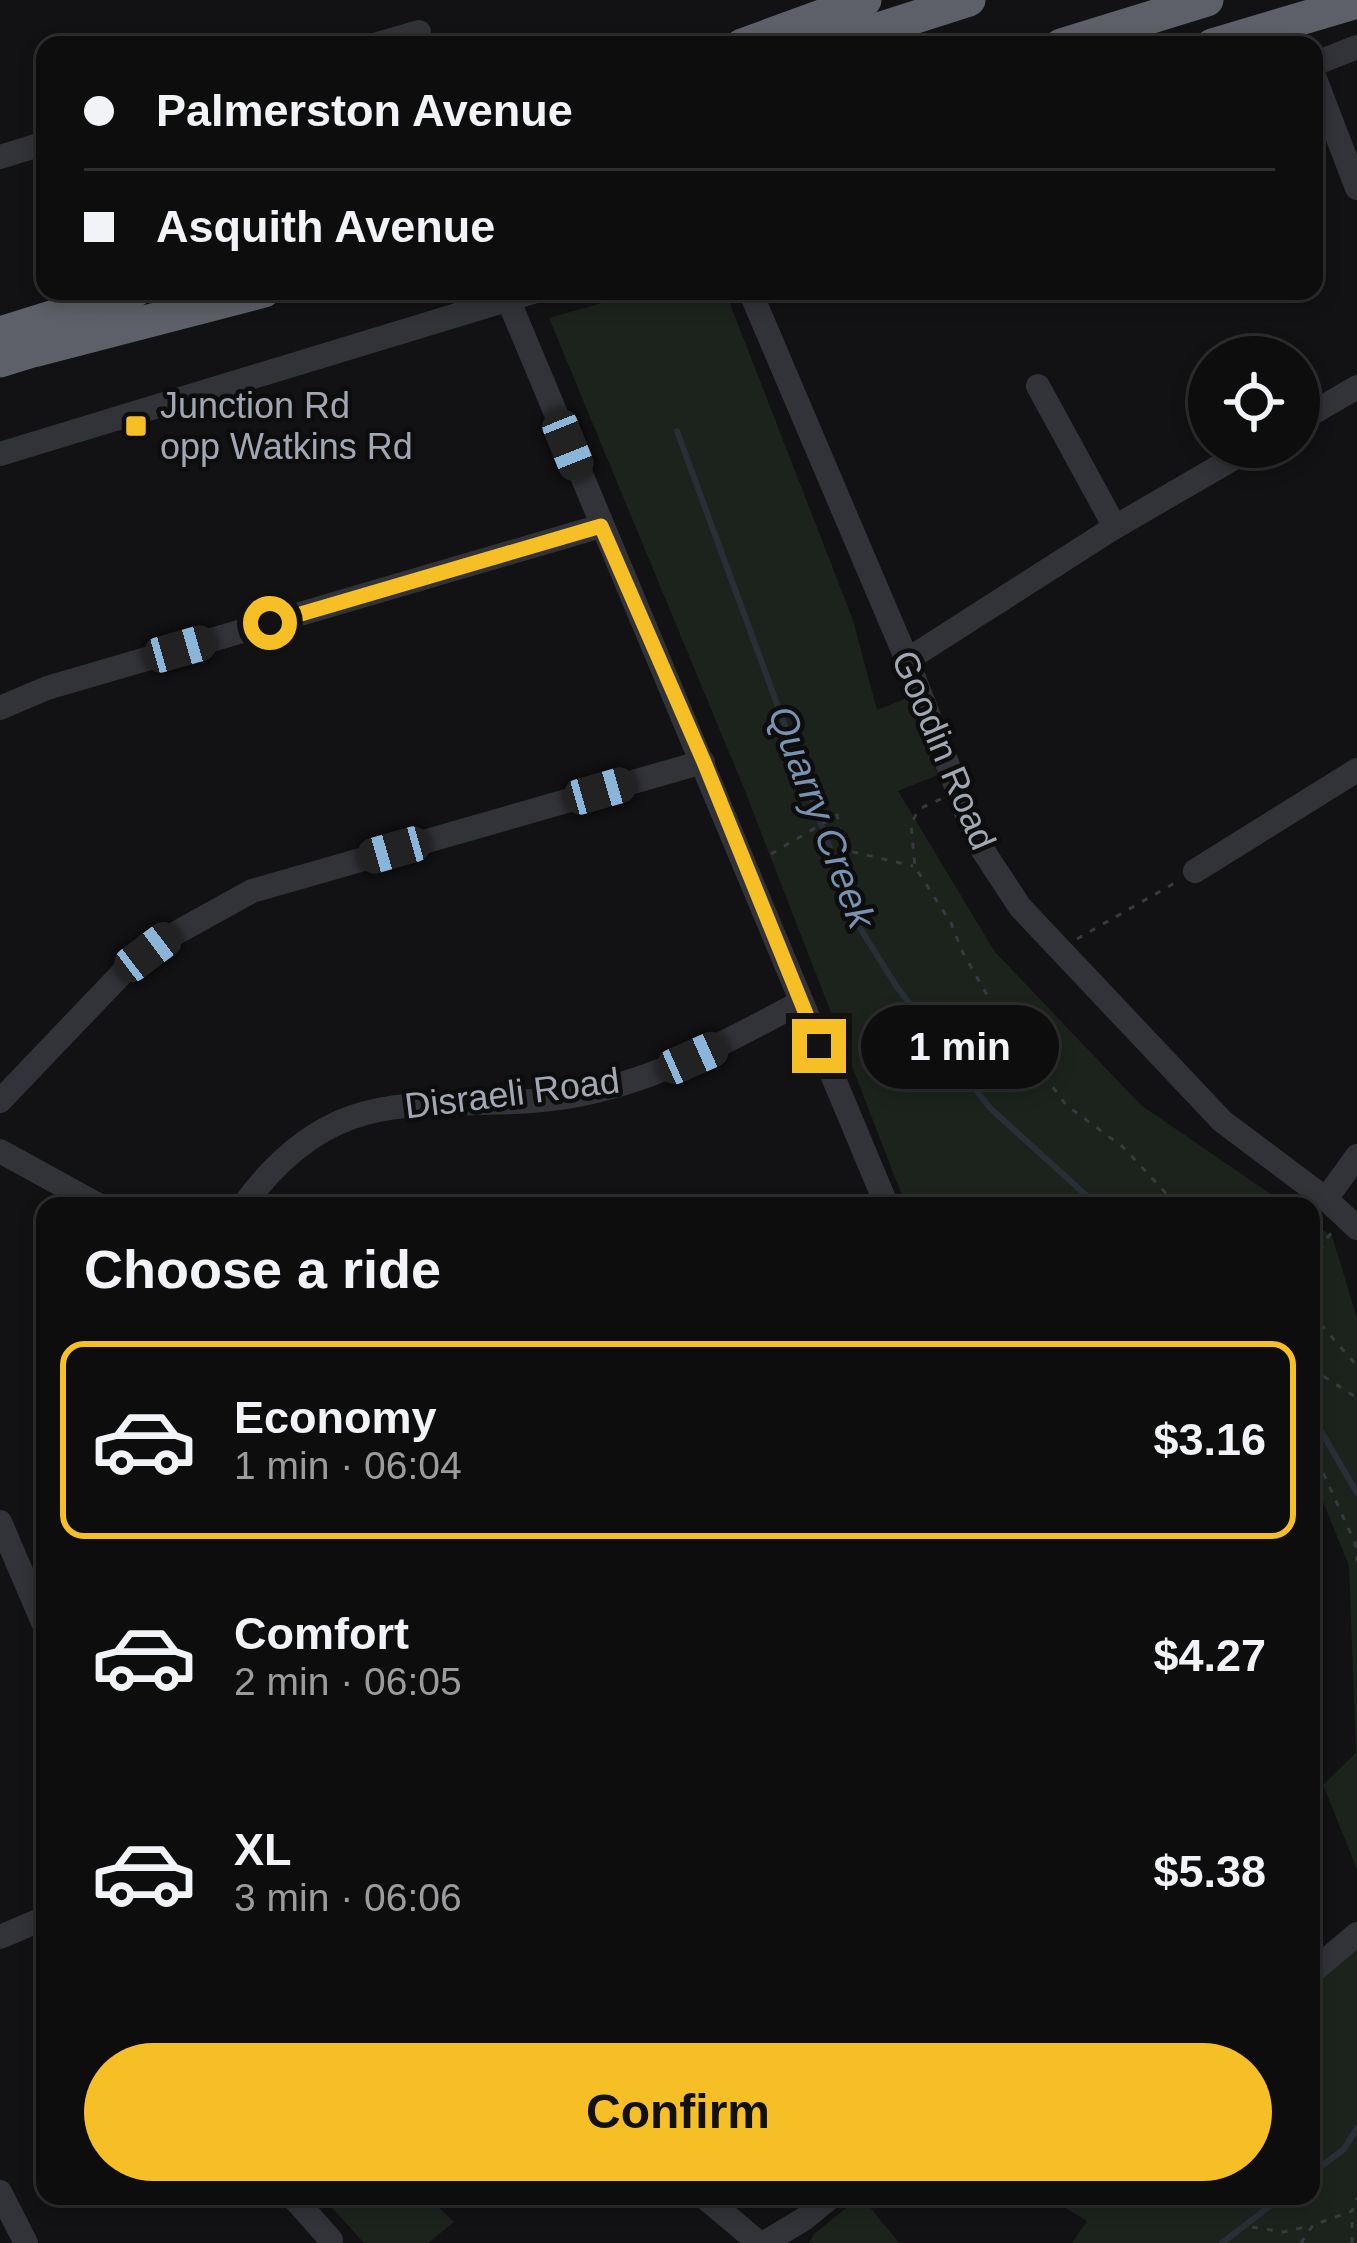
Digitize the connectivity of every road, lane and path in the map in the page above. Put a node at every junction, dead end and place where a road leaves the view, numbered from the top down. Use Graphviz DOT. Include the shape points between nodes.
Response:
graph roads {
  1 [pos="865,0"];
  2 [pos="969,0"];
  3 [pos="1207,0"];
  4 [pos="1357,2"];
  5 [pos="418,32"];
  6 [pos="404,36"];
  7 [pos="767,36"];
  8 [pos="856,36"];
  9 [pos="1090,36"];
  10 [pos="1242,36"];
  11 [pos="1357,47"];
  12 [pos="1323,60"];
  13 [pos="1323,99"];
  14 [pos="36,146"];
  15 [pos="0,157"];
  16 [pos="1357,188"];
  17 [pos="102,300"];
  18 [pos="107,300"];
  19 [pos="192,300"];
  20 [pos="229,300"];
  21 [pos="505,300"];
  22 [pos="508,300"];
  23 [pos="754,300"];
  24 [pos="88,306"];
  25 [pos="0,333"];
  26 [pos="37,350"];
  27 [pos="0,361"];
  28 [pos="1038,386"];
  29 [pos="1357,387"];
  30 [pos="1320,409"];
  31 [pos="2,447"];
  32 [pos="1217,468"];
  33 [pos="601,526"];
  34 [pos="1115,527"];
  35 [pos="907,660"];
  36 [pos="0,708"];
  37 [pos="704,762"];
  38 [pos="1357,770"];
  39 [pos="958,793"];
  40 [pos="771,854"];
  41 [pos="915,867"];
  42 [pos="1195,872"];
  43 [pos="1097,927"];
  44 [pos="801,1002"];
  45 [pos="0,1101"];
  46 [pos="0,1150"];
  47 [pos="1357,1156"];
  48 [pos="84,1197"];
  49 [pos="249,1197"];
  50 [pos="883,1197"];
  51 [pos="1170,1197"];
  52 [pos="1326,1199"];
  53 [pos="1357,1228"];
  54 [pos="1324,1242"];
  55 [pos="1320,1254"];
  56 [pos="1320,1323"];
  57 [pos="1357,1366"];
  58 [pos="1320,1374"];
  59 [pos="1357,1398"];
  60 [pos="1320,1466"];
  61 [pos="0,1522"];
  62 [pos="1357,1562"];
  63 [pos="36,1606"];
  64 [pos="36,1922"];
  65 [pos="1357,1934"];
  66 [pos="0,1937"];
  67 [pos="1320,1965"];
  68 [pos="0,2192"];
  69 [pos="1357,2198"];
  70 [pos="300,2205"];
  71 [pos="714,2205"];
  72 [pos="821,2205"];
  73 [pos="1352,2211"];
  74 [pos="1312,2225"];
  75 [pos="1252,2227"];
  76 [pos="331,2240"];
  77 [pos="26,2243"];
  78 [pos="761,2243"];
  79 [pos="1301,2243"];
  80 [pos="1352,2243"];
  1 -- 7 [label="highway"];
  2 -- 8 [label="highway"];
  3 -- 9 [label="highway"];
  4 -- 10 [label="highway"];
  5 -- 6 [label="street"];
  11 -- 12 [label="street"];
  13 -- 16 [label="street"];
  14 -- 15 [label="street"];
  17 -- 24 [label="highway"];
  18 -- 24 [label="highway"];
  19 -- 26 [label="highway"];
  20 -- 26 [label="highway"];
  21 -- 31 [label="street"];
  22 -- 33 [label="street"];
  23 -- 35 [label="street, Goodin Road"];
  24 -- 25 [label="highway"];
  26 -- 27 [label="highway"];
  28 -- 34 [label="street"];
  29 -- 30 [label="street"];
  32 -- 34 [label="street"];
  33 -- 36 [label="street"];
  33 -- 37 [label="street"];
  34 -- 35 [label="street"];
  35 -- 39 [label="street, Goodin Road"];
  37 -- 44 [label="street"];
  37 -- 45 [label="street" via="252,891 212,910 128,967"];
  38 -- 42 [label="street"];
  39 -- 41 [label="path" via="919,808 911,824"];
  39 -- 52 [label="street, Goodin Road" via="978,843 1020,908 1222,1121"];
  40 -- 41 [label="path" via="837,815 845,850"];
  41 -- 51 [label="path" via="994,1007 1066,1105 1123,1147"];
  42 -- 43 [label="path"];
  44 -- 49 [label="street, Disraeli Road" via="666,1070 596,1091 356,1114 303,1140"];
  44 -- 50 [label="street"];
  46 -- 48 [label="street"];
  47 -- 52 [label="street"];
  52 -- 53 [label="street, Goodin Road"];
  54 -- 55 [label="path"];
  56 -- 57 [label="path"];
  58 -- 59 [label="path"];
  60 -- 62 [label="path"];
  61 -- 63 [label="street"];
  64 -- 66 [label="street"];
  65 -- 67 [label="street"];
  68 -- 77 [label="street"];
  69 -- 73 [label="path"];
  70 -- 76 [label="street"];
  71 -- 78 [label="street"];
  72 -- 78 [label="street"];
  73 -- 74 [label="path"];
  73 -- 80 [label="path"];
  74 -- 75 [label="path" via="1283,2232"];
  74 -- 79 [label="path"];
}
